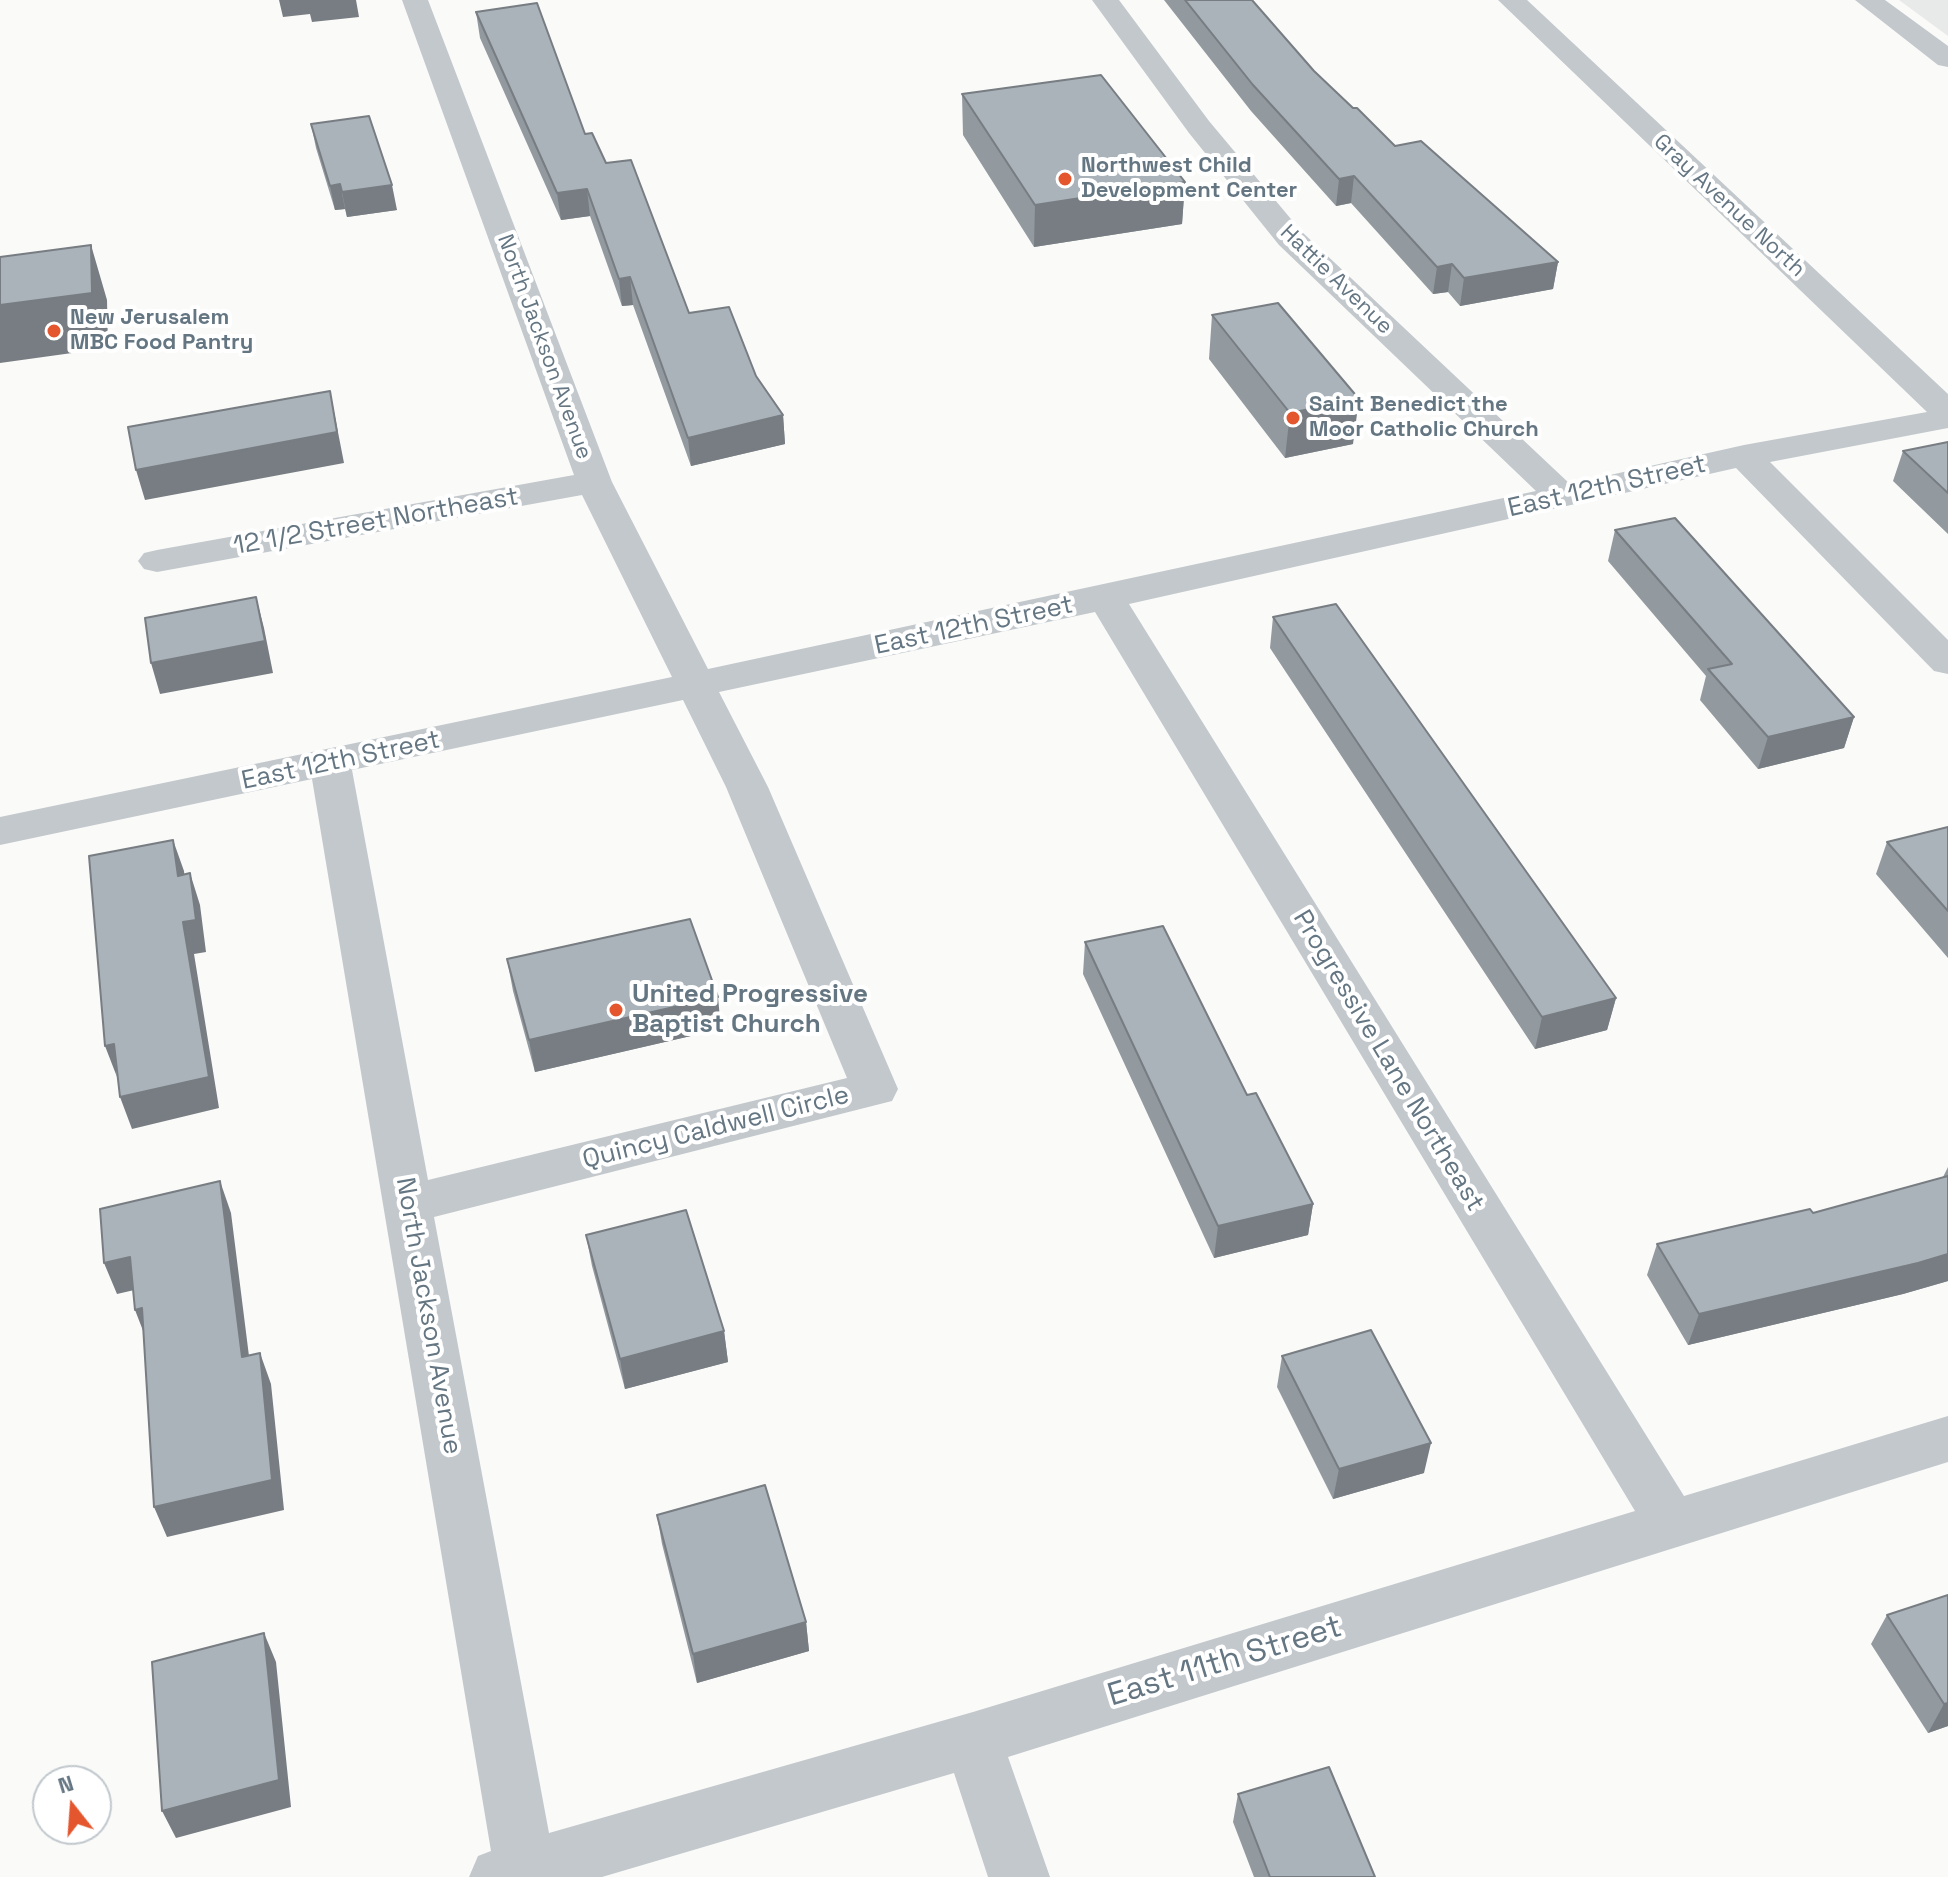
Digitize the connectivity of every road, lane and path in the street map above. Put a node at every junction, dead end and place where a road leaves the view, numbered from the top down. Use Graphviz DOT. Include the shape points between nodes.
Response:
graph roads {
  1 [pos="415,0"];
  2 [pos="1105,0"];
  3 [pos="1511,0"];
  4 [pos="1868,0"];
  5 [pos="1948,59"];
  6 [pos="1948,415"];
  7 [pos="1744,456"];
  8 [pos="594,482"];
  9 [pos="1563,497"];
  10 [pos="157,561"];
  11 [pos="1106,598"];
  12 [pos="1948,662"];
  13 [pos="695,685"];
  14 [pos="330,763"];
  15 [pos="0,831"];
  16 [pos="408,1204"];
  17 [pos="1948,1439"];
  18 [pos="1671,1523"];
  19 [pos="973,1740"];
  20 [pos="513,1873"];
  21 [pos="1019,1877"];
  1 -- 8 [label="street, North Jackson Avenue"];
  2 -- 9 [label="street, Hattie Avenue" via="1290,238"];
  3 -- 6 [label="street, Gray Avenue North"];
  4 -- 5 [label="street"];
  6 -- 7 [label="street, East 12th Street"];
  7 -- 9 [label="street, East 12th Street"];
  7 -- 12 [label="street"];
  8 -- 10 [label="street, 12 1/2 Street Northeast"];
  8 -- 13 [label="street, North Jackson Avenue"];
  9 -- 11 [label="street, East 12th Street"];
  11 -- 13 [label="street, East 12th Street"];
  11 -- 18 [label="street, Progressive Lane Northeast"];
  13 -- 14 [label="street, East 12th Street"];
  13 -- 16 [label="street, Quincy Caldwell Circle" via="747,787 875,1089"];
  14 -- 15 [label="street, East 12th Street"];
  14 -- 16 [label="street, North Jackson Avenue"];
  16 -- 20 [label="street, North Jackson Avenue"];
  17 -- 18 [label="street, East 11th Street"];
  18 -- 19 [label="street, East 11th Street"];
  19 -- 20 [label="street, East 11th Street"];
  19 -- 21 [label="street"];
}
